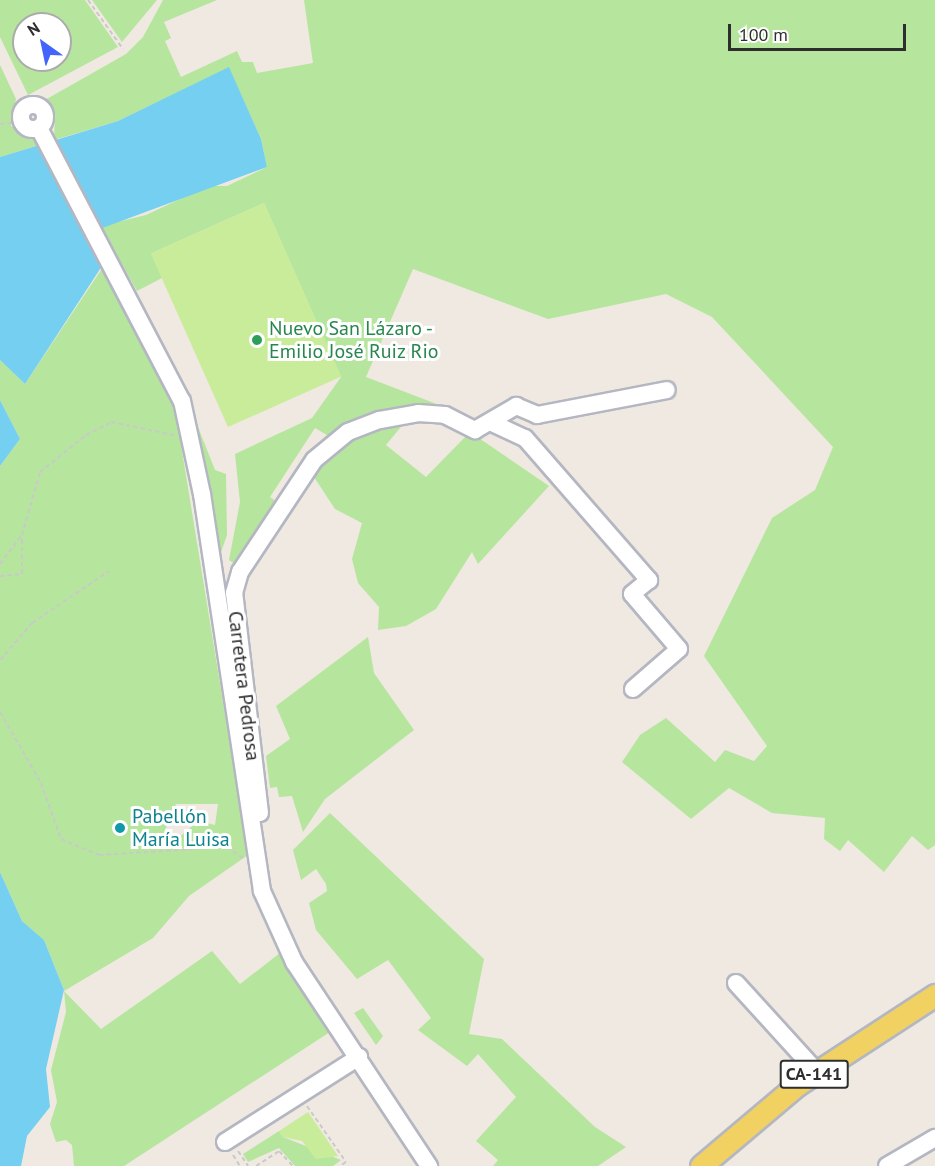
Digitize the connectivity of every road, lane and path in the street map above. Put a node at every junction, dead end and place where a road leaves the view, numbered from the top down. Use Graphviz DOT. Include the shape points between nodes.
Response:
graph roads {
  1 [pos="88,0"];
  2 [pos="123,49"];
  3 [pos="22,122"];
  4 [pos="0,124"];
  5 [pos="667,390"];
  6 [pos="490,422"];
  7 [pos="191,441"];
  8 [pos="22,535"];
  9 [pos="0,564"];
  10 [pos="110,571"];
  11 [pos="0,576"];
  12 [pos="0,660"];
  13 [pos="633,689"];
  14 [pos="0,712"];
  15 [pos="259,873"];
  16 [pos="736,983"];
  17 [pos="935,994"];
  18 [pos="359,1057"];
  19 [pos="817,1072"];
  20 [pos="299,1095"];
  21 [pos="935,1138"];
  22 [pos="227,1141"];
  23 [pos="248,1166"];
  24 [pos="256,1166"];
  25 [pos="293,1166"];
  26 [pos="340,1166"];
  27 [pos="429,1166"];
  28 [pos="701,1166"];
  29 [pos="887,1166"];
  1 -- 2 [label="path"];
  3 -- 4 [label="path"];
  3 -- 7 [label="street, Carretera Pedrosa" via="24,110 34,105 45,114 39,128 182,401"];
  5 -- 6 [label="street" via="537,415 516,406"];
  6 -- 13 [label="street" via="525,438 649,580 632,594 679,649"];
  6 -- 15 [label="street, Carretera Pedrosa" via="475,430 445,416 418,413 348,432 314,460 240,572 233,616 253,742 263,842"];
  7 -- 8 [label="path" via="148,426 111,422 87,434 40,472"];
  7 -- 15 [label="street, Carretera Pedrosa"];
  8 -- 9 [label="path"];
  8 -- 11 [label="path" via="22,574"];
  10 -- 12 [label="path" via="32,623"];
  14 -- 15 [label="path" via="41,783 62,838 99,855 227,847"];
  15 -- 18 [label="street, Carretera Pedrosa" via="294,962"];
  16 -- 19 [label="street"];
  17 -- 19 [label="main road, CA-141"];
  18 -- 20 [label="street"];
  18 -- 27 [label="street, Carretera Pedrosa"];
  19 -- 28 [label="main road, CA-141"];
  20 -- 22 [label="street"];
  20 -- 26 [label="path" via="346,1162"];
  21 -- 29 [label="street"];
  22 -- 23 [label="path"];
  24 -- 25 [label="path" via="279,1151"];
}
